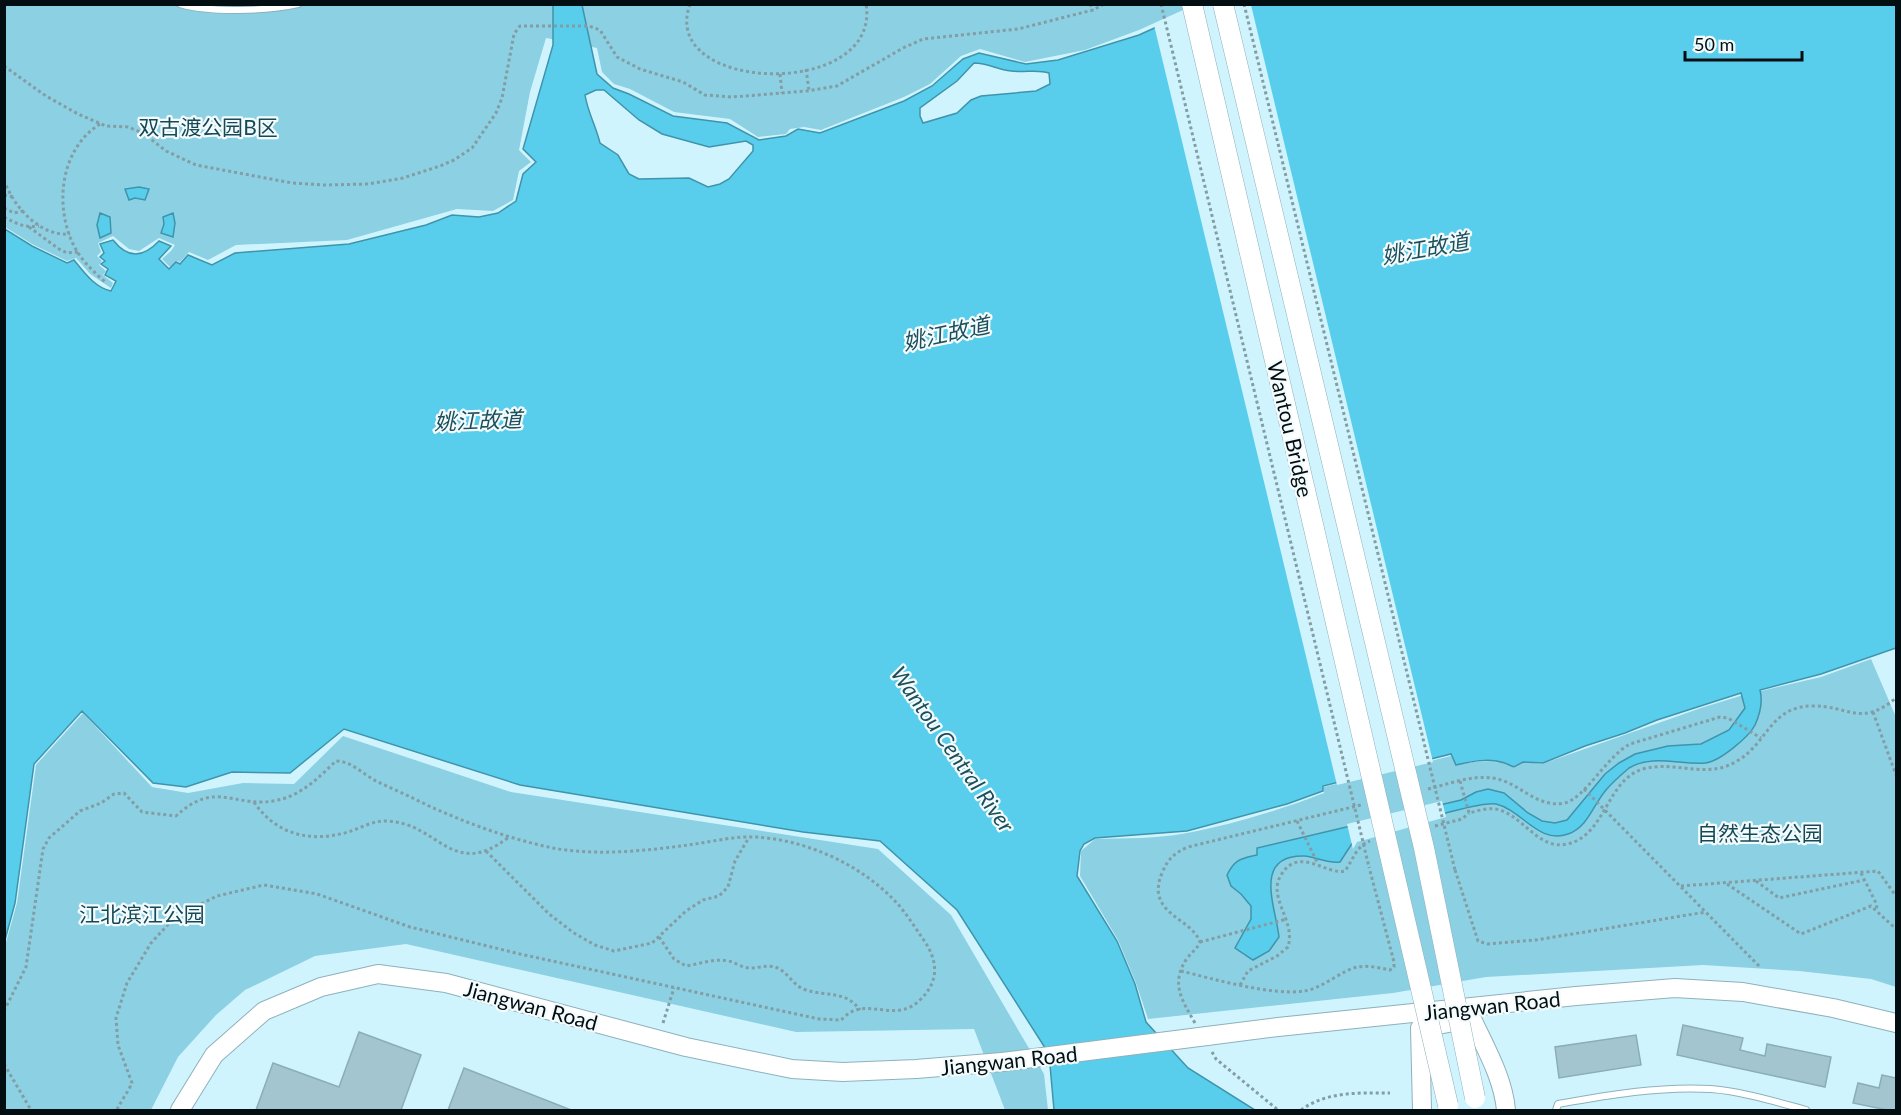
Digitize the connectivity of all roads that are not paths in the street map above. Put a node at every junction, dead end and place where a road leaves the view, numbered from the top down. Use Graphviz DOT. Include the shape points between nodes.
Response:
graph roads {
  1 [pos="180,4"];
  2 [pos="298,4"];
  3 [pos="1192,4"];
  4 [pos="1223,4"];
  5 [pos="1896,1023"];
  6 [pos="1475,1098"];
  7 [pos="1448,1105"];
  8 [pos="180,1110"];
  9 [pos="1422,1110"];
  10 [pos="1506,1110"];
  11 [pos="1556,1110"];
  12 [pos="1806,1110"];
  1 -- 2 [label="lane" via="225,10"];
  3 -- 7 [label="main road, Wantou Bridge, bridge" via="1383,847"];
  4 -- 6 [label="main road, Wantou Bridge, bridge" via="1424,848"];
  5 -- 8 [label="street, Jiangwan Road, bridge" via="1743,992 1675,988 1278,1027 1002,1062 843,1072 792,1069 736,1058 447,982 378,974 321,987 264,1011 214,1056"];
  9 -- 10 [label="street" via="1420,1028 1472,1019 1496,1069"];
  11 -- 12 [label="lane" via="1558,1104 1646,1091 1712,1089"];
}
